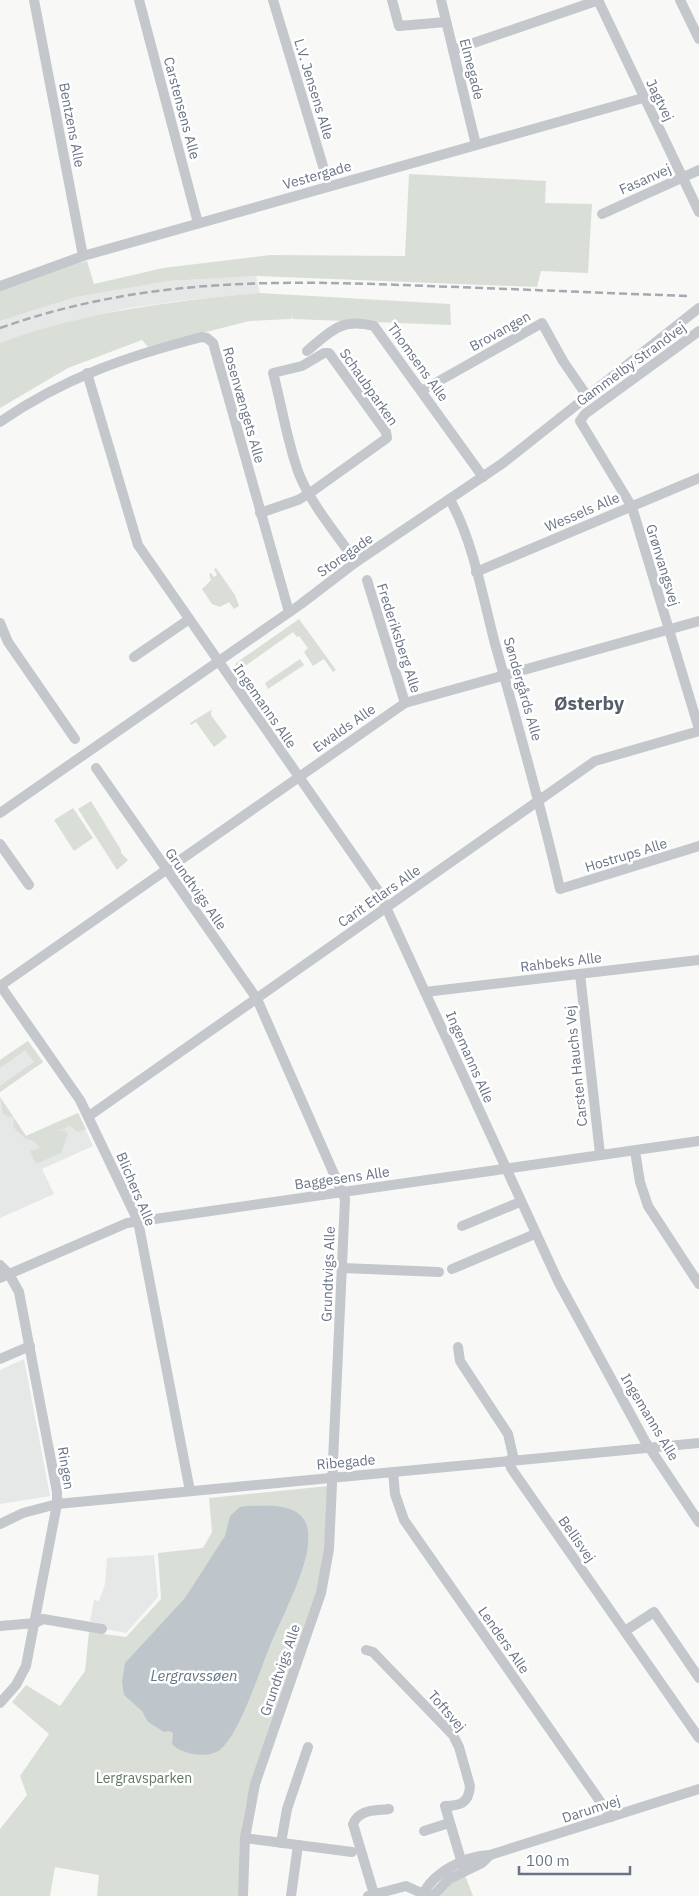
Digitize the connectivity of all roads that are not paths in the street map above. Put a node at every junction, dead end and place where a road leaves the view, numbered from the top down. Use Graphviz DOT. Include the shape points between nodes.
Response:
graph roads {
  1 [pos="34,0"];
  2 [pos="139,0"];
  3 [pos="273,0"];
  4 [pos="392,0"];
  5 [pos="441,0"];
  6 [pos="598,0"];
  7 [pos="680,0"];
  8 [pos="446,22"];
  9 [pos="699,39"];
  10 [pos="453,50"];
  11 [pos="643,98"];
  12 [pos="476,146"];
  13 [pos="699,170"];
  14 [pos="682,178"];
  15 [pos="329,186"];
  16 [pos="699,212"];
  17 [pos="602,214"];
  18 [pos="198,223"];
  19 [pos="83,256"];
  20 [pos="0,286"];
  21 [pos="696,311"];
  22 [pos="699,331"];
  23 [pos="307,351"];
  24 [pos="87,373"];
  25 [pos="423,390"];
  26 [pos="587,396"];
  27 [pos="580,419"];
  28 [pos="0,422"];
  29 [pos="483,477"];
  30 [pos="699,478"];
  31 [pos="310,493"];
  32 [pos="450,500"];
  33 [pos="632,507"];
  34 [pos="260,513"];
  35 [pos="356,562"];
  36 [pos="476,572"];
  37 [pos="366,580"];
  38 [pos="289,612"];
  39 [pos="188,620"];
  40 [pos="699,621"];
  41 [pos="0,623"];
  42 [pos="668,629"];
  43 [pos="134,657"];
  44 [pos="217,661"];
  45 [pos="504,676"];
  46 [pos="405,703"];
  47 [pos="699,730"];
  48 [pos="76,739"];
  49 [pos="96,768"];
  50 [pos="297,777"];
  51 [pos="539,799"];
  52 [pos="0,813"];
  53 [pos="0,844"];
  54 [pos="699,846"];
  55 [pos="166,870"];
  56 [pos="29,886"];
  57 [pos="560,889"];
  58 [pos="387,908"];
  59 [pos="699,960"];
  60 [pos="580,974"];
  61 [pos="0,985"];
  62 [pos="425,992"];
  63 [pos="257,998"];
  64 [pos="89,1116"];
  65 [pos="699,1141"];
  66 [pos="635,1151"];
  67 [pos="600,1154"];
  68 [pos="506,1169"];
  69 [pos="342,1191"];
  70 [pos="520,1202"];
  71 [pos="138,1221"];
  72 [pos="462,1226"];
  73 [pos="535,1234"];
  74 [pos="0,1265"];
  75 [pos="343,1268"];
  76 [pos="452,1269"];
  77 [pos="439,1272"];
  78 [pos="4,1276"];
  79 [pos="699,1284"];
  80 [pos="30,1346"];
  81 [pos="458,1348"];
  82 [pos="0,1359"];
  83 [pos="699,1443"];
  84 [pos="650,1448"];
  85 [pos="512,1460"];
  86 [pos="393,1472"];
  87 [pos="333,1477"];
  88 [pos="190,1491"];
  89 [pos="57,1504"];
  90 [pos="699,1522"];
  91 [pos="0,1524"];
  92 [pos="35,1623"];
  93 [pos="0,1626"];
  94 [pos="102,1629"];
  95 [pos="625,1631"];
  96 [pos="366,1650"];
  97 [pos="699,1678"];
  98 [pos="0,1703"];
  99 [pos="699,1738"];
  100 [pos="308,1747"];
  101 [pos="699,1789"];
  102 [pos="389,1809"];
  103 [pos="611,1817"];
  104 [pos="449,1823"];
  105 [pos="424,1831"];
  106 [pos="245,1838"];
  107 [pos="281,1843"];
  108 [pos="298,1845"];
  109 [pos="352,1852"];
  110 [pos="463,1866"];
  111 [pos="371,1895"];
  112 [pos="426,1895"];
  113 [pos="243,1896"];
  114 [pos="291,1896"];
  1 -- 19 [label="street, Bentzens Alle"];
  2 -- 18 [label="street, Carstensens Alle"];
  3 -- 15 [label="street, L.V. Jensens Alle"];
  4 -- 8 [label="street" via="398,26"];
  5 -- 8 [label="street, Elmegade"];
  6 -- 10 [label="street"];
  6 -- 11 [label="street, Jagtvej"];
  7 -- 9 [label="street"];
  8 -- 10 [label="street, Elmegade"];
  10 -- 12 [label="street, Elmegade"];
  11 -- 12 [label="street, Vestergade"];
  11 -- 14 [label="street, Jagtvej"];
  12 -- 15 [label="street, Vestergade"];
  13 -- 14 [label="street, Fasanvej"];
  14 -- 16 [label="street, Jagtvej"];
  14 -- 17 [label="street, Fasanvej"];
  15 -- 18 [label="street, Vestergade"];
  18 -- 19 [label="street, Vestergade"];
  19 -- 20 [label="street, Vestergade"];
  21 -- 26 [label="street, Storegade"];
  22 -- 27 [label="street, Gammelby Strandvej"];
  23 -- 25 [label="street, Thomsens Alle" via="338,326 374,326"];
  24 -- 28 [label="street, Rosenvængets Alle" via="44,394"];
  24 -- 34 [label="street, Rosenvængets Alle" via="144,352 209,339 213,343"];
  24 -- 39 [label="street, Ingemanns Alle" via="138,545"];
  25 -- 26 [label="street, Brovangen" via="542,323"];
  25 -- 29 [label="street, Thomsens Alle"];
  26 -- 29 [label="street, Storegade"];
  27 -- 33 [label="street, Grønvangsvej" via="580,426"];
  29 -- 32 [label="street, Storegade"];
  30 -- 33 [label="street, Wessels Alle"];
  31 -- 31 [label="street, Schaubparken" via="387,438 386,432 329,353 324,352 302,366 273,373 300,475"];
  31 -- 34 [label="street, Schaubparken"];
  31 -- 35 [label="street, Schaubparken"];
  32 -- 35 [label="street, Storegade"];
  32 -- 36 [label="street, Søndergårds Alle" via="459,515"];
  33 -- 36 [label="street, Wessels Alle"];
  33 -- 42 [label="street, Grønvangsvej"];
  34 -- 38 [label="street, Rosenvængets Alle"];
  35 -- 38 [label="street, Storegade"];
  36 -- 45 [label="street, Søndergårds Alle"];
  37 -- 46 [label="street, Frederiksberg Alle"];
  38 -- 44 [label="street, Storegade"];
  39 -- 43 [label="street"];
  39 -- 44 [label="street, Ingemanns Alle"];
  40 -- 42 [label="street, Ewalds Alle"];
  41 -- 48 [label="street" via="8,642"];
  42 -- 45 [label="street, Ewalds Alle"];
  42 -- 47 [label="street, Grønvangsvej"];
  44 -- 50 [label="street, Ingemanns Alle"];
  44 -- 52 [label="street, Storegade"];
  45 -- 46 [label="street, Ewalds Alle"];
  45 -- 51 [label="street, Søndergårds Alle"];
  46 -- 50 [label="street, Ewalds Alle"];
  47 -- 51 [label="street, Carit Etlars Alle" via="595,761"];
  49 -- 55 [label="street, Grundtvigs Alle"];
  50 -- 55 [label="street, Ewalds Alle"];
  50 -- 58 [label="street, Ingemanns Alle"];
  51 -- 57 [label="street, Søndergårds Alle"];
  51 -- 58 [label="street, Carit Etlars Alle"];
  53 -- 56 [label="street"];
  54 -- 57 [label="street, Hostrups Alle"];
  55 -- 61 [label="street, Ewalds Alle"];
  55 -- 63 [label="street, Grundtvigs Alle"];
  58 -- 62 [label="street, Ingemanns Alle"];
  58 -- 63 [label="street, Carit Etlars Alle"];
  59 -- 60 [label="street, Rahbeks Alle"];
  60 -- 62 [label="street, Rahbeks Alle"];
  60 -- 67 [label="street, Carsten Hauchs Vej"];
  61 -- 64 [label="street, Blichers Alle"];
  62 -- 68 [label="street, Ingemanns Alle"];
  63 -- 64 [label="street, Carit Etlars Alle"];
  63 -- 69 [label="street, Grundtvigs Alle"];
  64 -- 71 [label="street, Blichers Alle"];
  65 -- 66 [label="street, Baggesens Alle"];
  66 -- 67 [label="street, Baggesens Alle"];
  66 -- 79 [label="street" via="648,1206"];
  67 -- 68 [label="street, Baggesens Alle"];
  68 -- 69 [label="street, Baggesens Alle"];
  68 -- 70 [label="street, Ingemanns Alle"];
  69 -- 71 [label="street, Baggesens Alle"];
  69 -- 75 [label="street, Grundtvigs Alle" via="345,1198"];
  70 -- 72 [label="street"];
  70 -- 73 [label="street, Ingemanns Alle"];
  71 -- 78 [label="street, Baggesens Alle"];
  71 -- 88 [label="street, Blichers Alle"];
  73 -- 76 [label="street"];
  73 -- 84 [label="street, Ingemanns Alle"];
  74 -- 78 [label="street, Ringen"];
  75 -- 77 [label="street"];
  75 -- 87 [label="street, Grundtvigs Alle"];
  78 -- 80 [label="street, Ringen" via="19,1292"];
  80 -- 82 [label="street"];
  80 -- 89 [label="street, Ringen"];
  81 -- 85 [label="street, Bellisvej" via="460,1361 508,1434"];
  83 -- 84 [label="street, Ribegade"];
  84 -- 85 [label="street, Ribegade"];
  84 -- 90 [label="street, Ingemanns Alle"];
  85 -- 86 [label="street, Ribegade"];
  85 -- 95 [label="street, Bellisvej" via="511,1468"];
  86 -- 87 [label="street, Ribegade"];
  86 -- 103 [label="street, Lenders Alle" via="395,1494 404,1520"];
  87 -- 88 [label="street, Ribegade"];
  87 -- 106 [label="street, Grundtvigs Alle" via="329,1549 321,1593 255,1784"];
  88 -- 89 [label="street, Ribegade"];
  89 -- 91 [label="street, Ribegade" via="23,1513"];
  89 -- 92 [label="street, Ringen"];
  92 -- 93 [label="street"];
  92 -- 94 [label="street" via="44,1619"];
  92 -- 98 [label="street, Ringen" via="26,1666 16,1685"];
  95 -- 97 [label="street" via="654,1612"];
  95 -- 99 [label="street, Bellisvej"];
  96 -- 104 [label="street, Toftsvej" via="373,1652 445,1724 459,1747 470,1786 467,1799 458,1806 445,1806"];
  100 -- 107 [label="street" via="287,1809"];
  101 -- 103 [label="street, Darumvej"];
  102 -- 111 [label="street, Darumvej" via="362,1812 353,1824"];
  103 -- 110 [label="street, Darumvej" via="490,1856 482,1863"];
  104 -- 105 [label="street"];
  104 -- 110 [label="street"];
  106 -- 107 [label="street"];
  106 -- 113 [label="street, Grundtvigs Alle"];
  107 -- 108 [label="street"];
  108 -- 109 [label="street"];
  108 -- 114 [label="street"];
  110 -- 112 [label="street, Darumvej" via="438,1876"];
  111 -- 112 [label="street, Darumvej" via="406,1886"];
}
